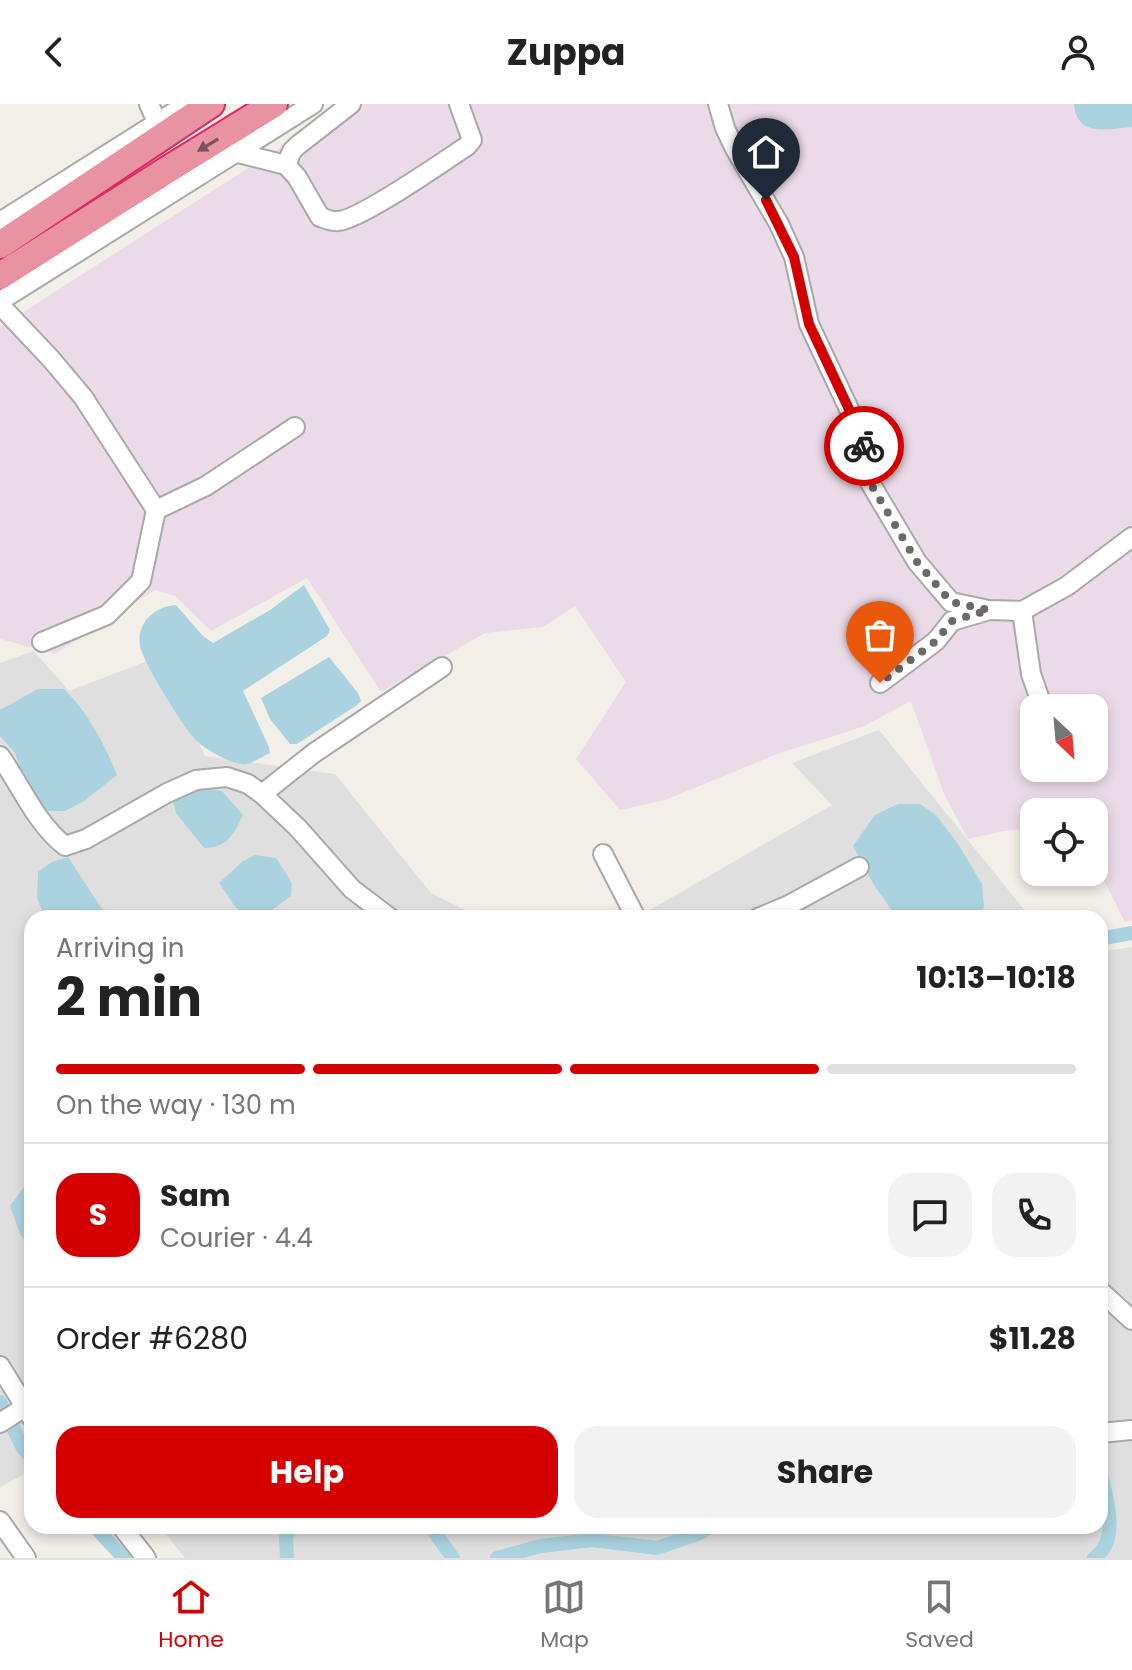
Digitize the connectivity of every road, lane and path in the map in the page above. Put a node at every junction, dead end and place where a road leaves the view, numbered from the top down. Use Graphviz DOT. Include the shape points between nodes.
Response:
graph roads {
  1 [pos="149,104"];
  2 [pos="187,104"];
  3 [pos="211,104"];
  4 [pos="274,104"];
  5 [pos="313,104"];
  6 [pos="351,104"];
  7 [pos="459,104"];
  8 [pos="718,104"];
  9 [pos="157,122"];
  10 [pos="234,152"];
  11 [pos="286,165"];
  12 [pos="0,222"];
  13 [pos="0,245"];
  14 [pos="0,276"];
  15 [pos="0,303"];
  16 [pos="295,427"];
  17 [pos="156,510"];
  18 [pos="1132,537"];
  19 [pos="989,610"];
  20 [pos="1022,611"];
  21 [pos="42,642"];
  22 [pos="442,667"];
  23 [pos="880,683"];
  24 [pos="1038,694"];
  25 [pos="0,756"];
  26 [pos="262,794"];
  27 [pos="603,854"];
  28 [pos="859,867"];
  29 [pos="380,910"];
  30 [pos="632,910"];
  31 [pos="777,910"];
  32 [pos="1108,1298"];
  33 [pos="1132,1320"];
  34 [pos="0,1366"];
  35 [pos="24,1401"];
  36 [pos="24,1413"];
  37 [pos="0,1423"];
  38 [pos="0,1521"];
  39 [pos="127,1534"];
  40 [pos="26,1558"];
  41 [pos="146,1558"];
  1 -- 9 [label="street"];
  2 -- 9 [label="street"];
  3 -- 13 [label="highway"];
  4 -- 14 [label="highway, one-way"];
  5 -- 10 [label="street"];
  6 -- 11 [label="street" via="297,146"];
  7 -- 11 [label="street" via="472,140 467,146 348,219 320,217"];
  8 -- 19 [label="street" via="734,147 794,257 809,324 863,439 869,481 917,562 951,602"];
  9 -- 12 [label="street"];
  10 -- 11 [label="street"];
  10 -- 15 [label="street"];
  15 -- 17 [label="street" via="83,397"];
  16 -- 17 [label="street" via="206,486"];
  17 -- 21 [label="street" via="141,581 107,615"];
  18 -- 20 [label="street" via="1067,586"];
  19 -- 20 [label="street"];
  19 -- 23 [label="street" via="952,621 936,641"];
  20 -- 24 [label="street"];
  22 -- 26 [label="street"];
  25 -- 26 [label="street" via="65,846 196,780 227,777"];
  26 -- 29 [label="street" via="352,889"];
  27 -- 30 [label="street"];
  28 -- 31 [label="street"];
  32 -- 33 [label="street"];
  34 -- 35 [label="street"];
  36 -- 37 [label="street"];
  38 -- 40 [label="street"];
  39 -- 41 [label="street"];
}
